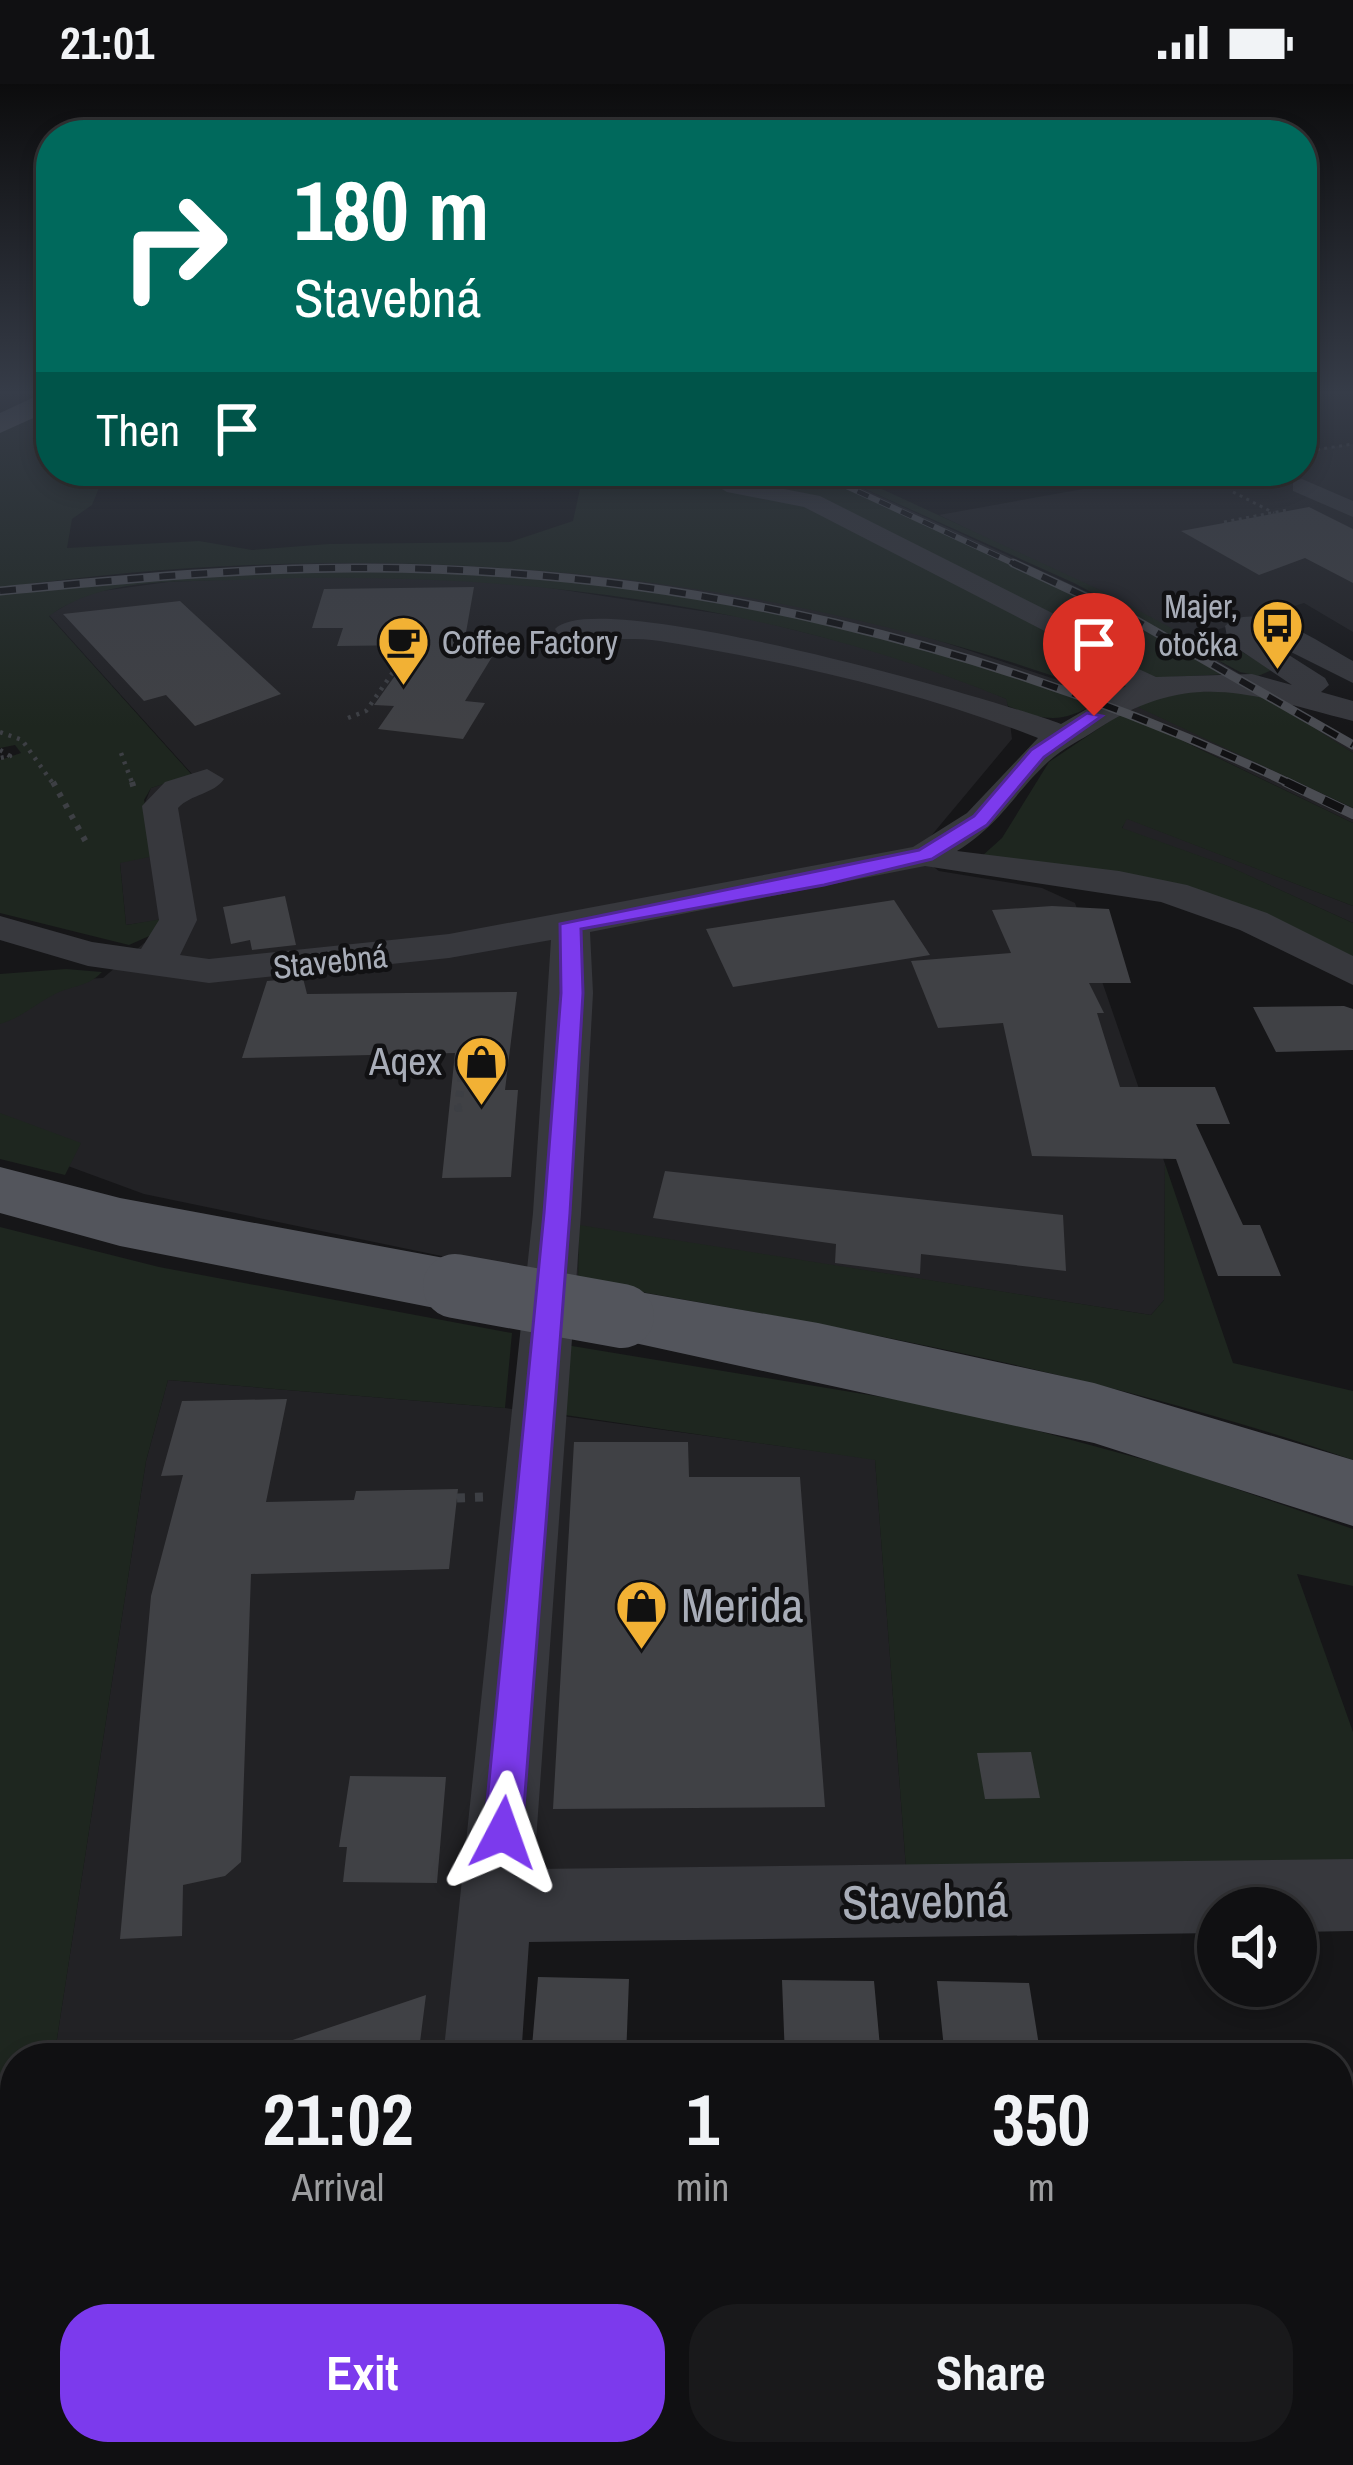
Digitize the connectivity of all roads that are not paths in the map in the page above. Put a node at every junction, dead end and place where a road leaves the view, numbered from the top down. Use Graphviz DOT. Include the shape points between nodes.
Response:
graph roads {
  1 [pos="819,505"];
  2 [pos="569,629"];
  3 [pos="1153,687"];
  4 [pos="1348,703"];
  5 [pos="1062,736"];
  6 [pos="207,779"];
  7 [pos="926,855"];
  8 [pos="571,924"];
  9 [pos="0,928"];
  10 [pos="88,954"];
  11 [pos="0,962"];
  12 [pos="149,965"];
  13 [pos="1353,973"];
  14 [pos="0,1190"];
  15 [pos="1353,1493"];
  16 [pos="1353,1895"];
  17 [pos="498,1906"];
  18 [pos="484,2043"];
  1 -- 3 [label="street" via="1074,635 1106,665"];
  2 -- 5 [label="street" via="619,625 797,660 975,700"];
  3 -- 4 [label="street, Stavebná" via="1252,683"];
  3 -- 5 [label="street, Stavebná"];
  5 -- 7 [label="street, Stavebná" via="980,820"];
  6 -- 12 [label="street" via="177,789 160,806 178,920"];
  7 -- 8 [label="street, Stavebná"];
  7 -- 13 [label="street, Stavebná" via="1149,888 1284,937"];
  8 -- 12 [label="street, Stavebná" via="266,968"];
  8 -- 17 [label="street" via="557,1213"];
  9 -- 10 [label="street, Stavebná"];
  10 -- 11 [label="street, Stavebná"];
  10 -- 12 [label="street, Stavebná"];
  14 -- 15 [label="main road, bridge" via="184,1235 818,1351 1094,1413"];
  16 -- 17 [label="street, Stavebná"];
  17 -- 18 [label="street"];
}
